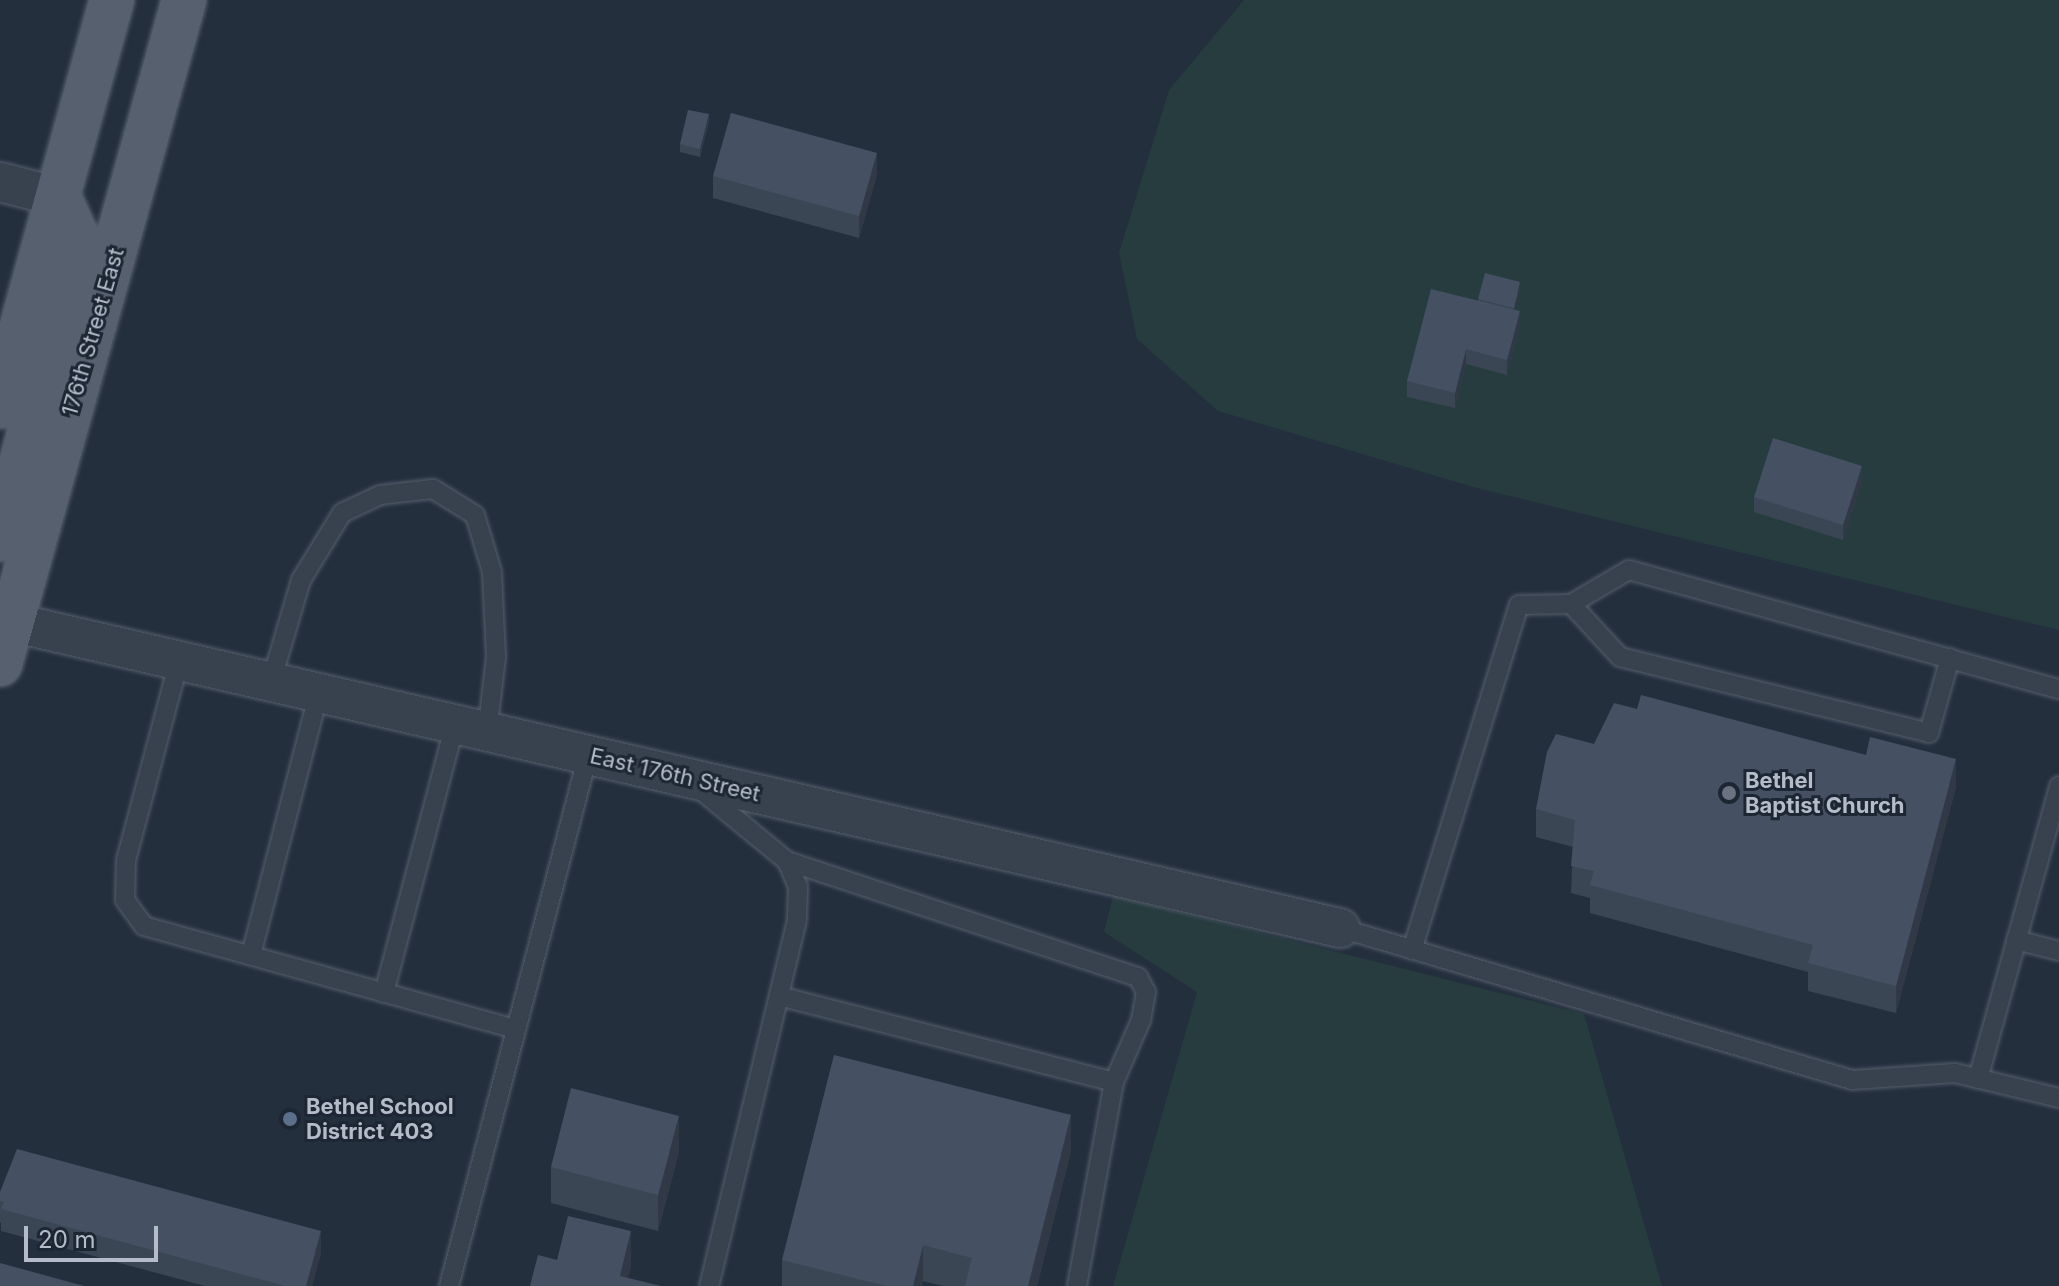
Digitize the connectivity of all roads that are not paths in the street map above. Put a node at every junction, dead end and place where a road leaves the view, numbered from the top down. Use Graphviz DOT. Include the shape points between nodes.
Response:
graph roads {
  1 [pos="112,0"];
  2 [pos="184,0"];
  3 [pos="0,182"];
  4 [pos="59,197"];
  5 [pos="0,406"];
  6 [pos="0,539"];
  7 [pos="1571,604"];
  8 [pos="6,615"];
  9 [pos="1950,658"];
  10 [pos="179,661"];
  11 [pos="0,664"];
  12 [pos="271,682"];
  13 [pos="2059,689"];
  14 [pos="319,693"];
  15 [pos="471,728"];
  16 [pos="588,755"];
  17 [pos="660,771"];
  18 [pos="2059,786"];
  19 [pos="787,861"];
  20 [pos="1340,928"];
  21 [pos="2016,940"];
  22 [pos="1412,950"];
  23 [pos="2059,951"];
  24 [pos="251,955"];
  25 [pos="384,993"];
  26 [pos="779,996"];
  27 [pos="516,1029"];
  28 [pos="1978,1079"];
  29 [pos="1114,1082"];
  30 [pos="2059,1098"];
  31 [pos="449,1286"];
  32 [pos="709,1286"];
  33 [pos="1077,1286"];
  1 -- 4 [label="main road"];
  2 -- 8 [label="main road, 176th Street East"];
  3 -- 4 [label="street"];
  4 -- 5 [label="main road"];
  4 -- 6 [label="main road" via="81,246"];
  7 -- 9 [label="lane" via="1629,570"];
  7 -- 9 [label="lane" via="1620,657 1929,733"];
  7 -- 22 [label="lane" via="1519,605"];
  8 -- 10 [label="street, East 176th Street"];
  8 -- 11 [label="main road, 176th Street East"];
  9 -- 13 [label="lane"];
  10 -- 12 [label="street, East 176th Street"];
  10 -- 24 [label="lane" via="126,860 125,900 144,926"];
  12 -- 14 [label="street, East 176th Street"];
  12 -- 15 [label="lane" via="301,580 342,513 380,495 433,489 475,515 492,572 496,657"];
  14 -- 15 [label="street, East 176th Street"];
  14 -- 24 [label="lane"];
  15 -- 16 [label="street, East 176th Street"];
  15 -- 25 [label="lane"];
  16 -- 17 [label="street, East 176th Street"];
  16 -- 27 [label="lane"];
  17 -- 19 [label="lane" via="715,800"];
  17 -- 20 [label="street, East 176th Street"];
  18 -- 21 [label="lane"];
  19 -- 26 [label="lane" via="798,887 797,920"];
  19 -- 29 [label="lane" via="1138,977 1146,992 1141,1020"];
  20 -- 22 [label="lane"];
  21 -- 23 [label="lane"];
  21 -- 28 [label="lane"];
  22 -- 28 [label="lane" via="1852,1080"];
  24 -- 25 [label="lane"];
  25 -- 27 [label="lane"];
  26 -- 29 [label="lane"];
  26 -- 32 [label="lane"];
  27 -- 31 [label="lane"];
  28 -- 30 [label="lane"];
  29 -- 33 [label="lane"];
}
